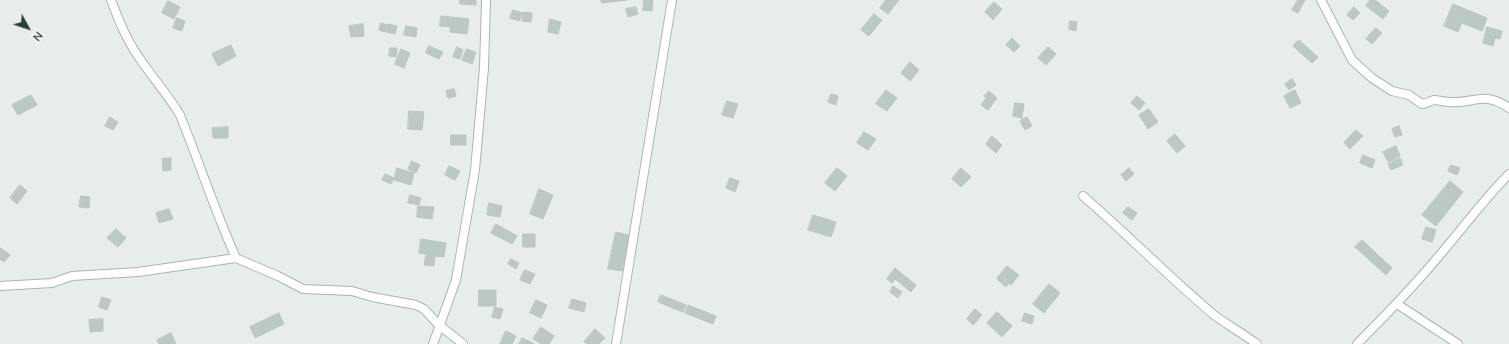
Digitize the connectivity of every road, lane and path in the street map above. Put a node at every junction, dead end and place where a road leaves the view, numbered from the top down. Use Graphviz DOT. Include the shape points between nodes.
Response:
graph roads {
  1 [pos="111,0"];
  2 [pos="486,0"];
  3 [pos="672,0"];
  4 [pos="1321,0"];
  5 [pos="1509,108"];
  6 [pos="1509,174"];
  7 [pos="1083,196"];
  8 [pos="236,258"];
  9 [pos="0,286"];
  10 [pos="1397,304"];
  11 [pos="439,325"];
  12 [pos="433,344"];
  13 [pos="463,344"];
  14 [pos="616,344"];
  15 [pos="1257,344"];
  16 [pos="1357,344"];
  17 [pos="1458,344"];
  1 -- 8 [label="street" via="127,38 180,115"];
  2 -- 11 [label="street" via="484,68 475,170 456,280"];
  3 -- 14 [label="street"];
  4 -- 5 [label="street" via="1352,60 1392,91 1409,95 1422,104 1434,100 1449,102 1482,98 1491,99"];
  6 -- 10 [label="street"];
  7 -- 15 [label="street" via="1183,288 1216,316"];
  8 -- 9 [label="street" via="138,272 72,276 52,283"];
  8 -- 11 [label="street" via="303,289 352,291 416,305 424,309"];
  10 -- 16 [label="street"];
  10 -- 17 [label="street"];
  11 -- 12 [label="street"];
  11 -- 13 [label="street"];
}
